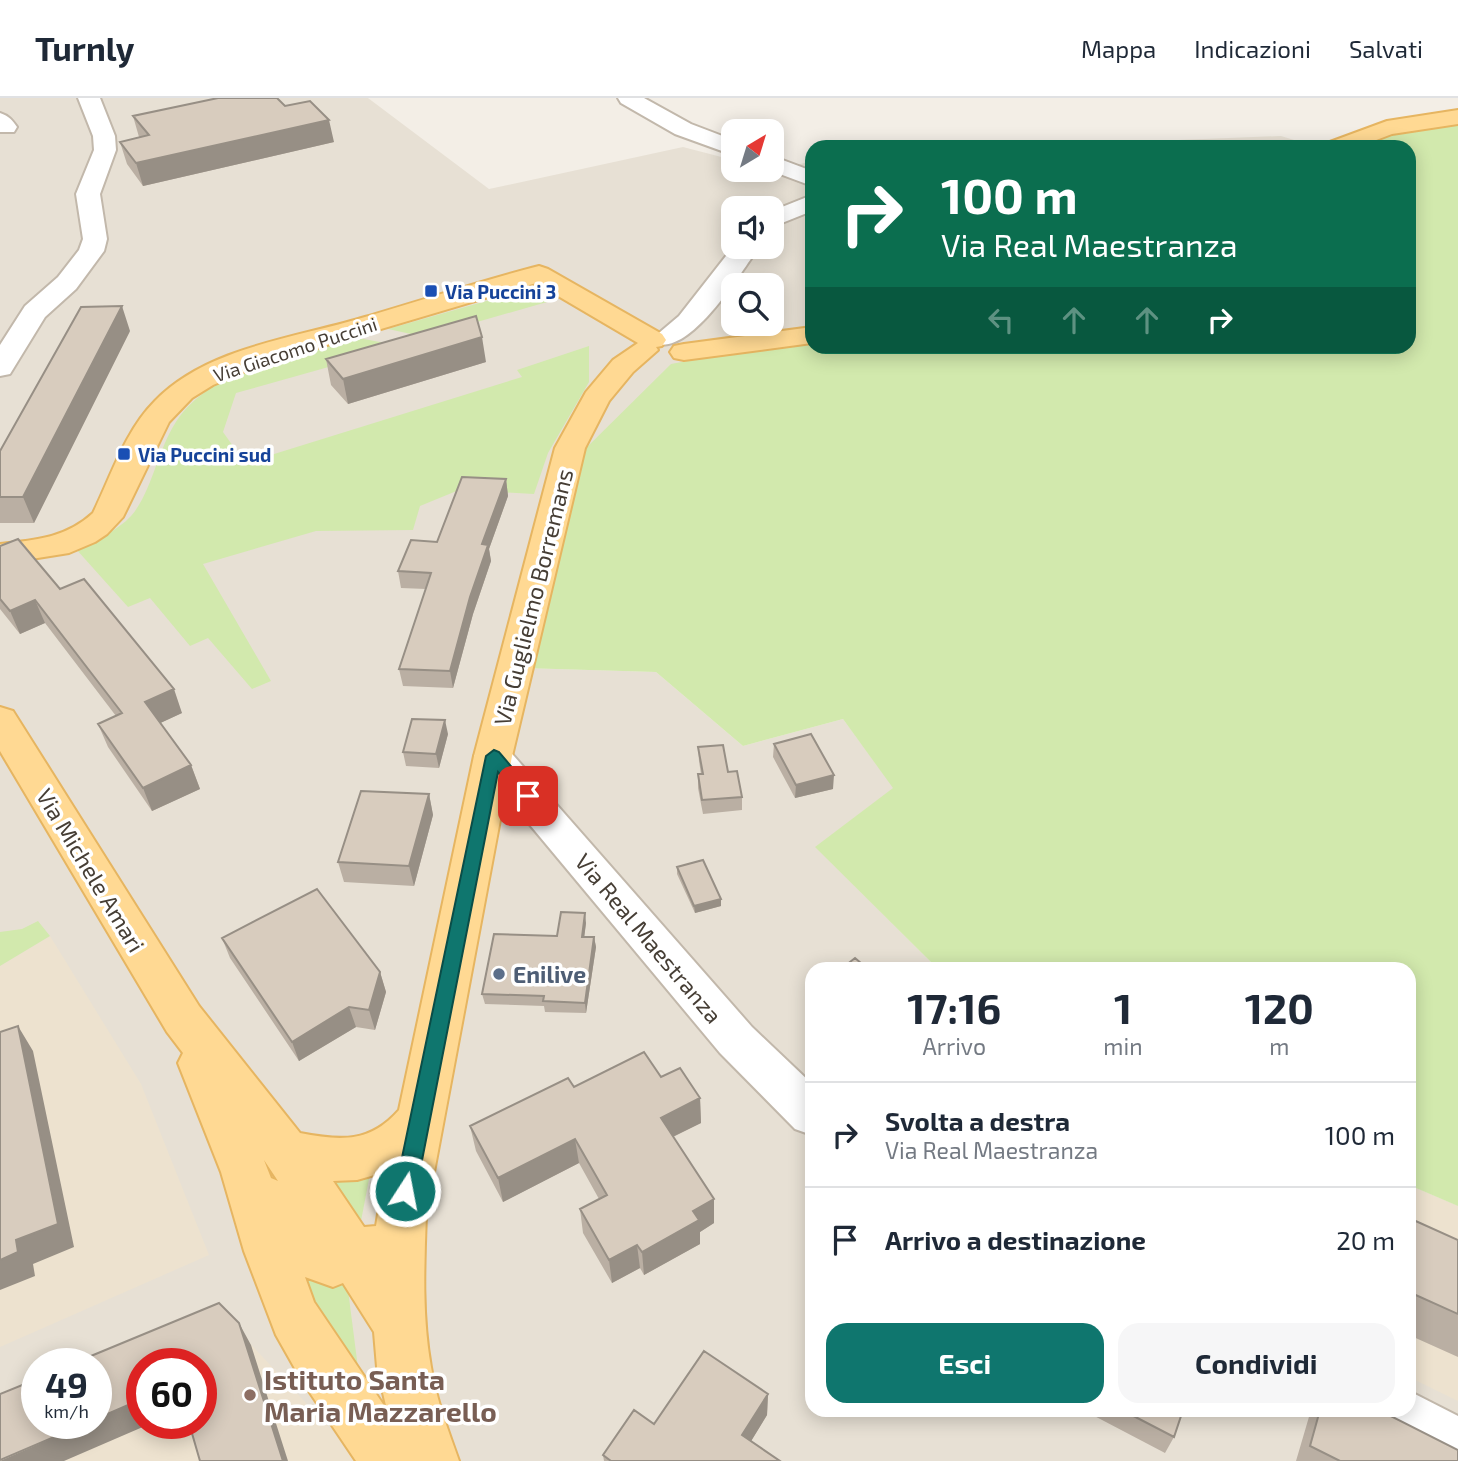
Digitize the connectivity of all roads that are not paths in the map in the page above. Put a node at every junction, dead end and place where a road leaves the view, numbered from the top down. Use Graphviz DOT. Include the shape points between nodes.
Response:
graph roads {
  1 [pos="89,98"];
  2 [pos="629,98"];
  3 [pos="1458,117"];
  4 [pos="1356,140"];
  5 [pos="721,143"];
  6 [pos="784,168"];
  7 [pos="805,176"];
  8 [pos="805,205"];
  9 [pos="784,215"];
  10 [pos="737,259"];
  11 [pos="0,310"];
  12 [pos="34,312"];
  13 [pos="799,336"];
  14 [pos="665,346"];
  15 [pos="0,368"];
  16 [pos="0,554"];
  17 [pos="0,720"];
  18 [pos="494,756"];
  19 [pos="805,1107"];
  20 [pos="420,1119"];
  21 [pos="265,1161"];
  22 [pos="401,1215"];
  23 [pos="353,1257"];
  24 [pos="400,1326"];
  25 [pos="1402,1417"];
  26 [pos="423,1438"];
  27 [pos="1458,1445"];
  28 [pos="389,1461"];
  29 [pos="445,1461"];
  1 -- 12 [label="street" via="104,136 104,150 88,194 95,239 68,283"];
  2 -- 5 [label="street" via="683,129"];
  3 -- 4 [label="main road" via="1387,128"];
  6 -- 7 [label="street"];
  8 -- 9 [label="street"];
  10 -- 14 [label="street"];
  11 -- 12 [label="street"];
  12 -- 15 [label="street"];
  13 -- 14 [label="main road"];
  14 -- 16 [label="main road, Via Giacomo Puccini" via="539,274 254,359 206,378 164,408 98,528 59,546"];
  14 -- 18 [label="main road, Via Guglielmo Borremans" via="570,448"];
  17 -- 21 [label="main road, Via Michele Amari"];
  18 -- 19 [label="street, Via Real Maestranza" via="736,1040"];
  18 -- 20 [label="main road, Via Guglielmo Borremans"];
  20 -- 21 [label="main road" via="398,1143 380,1153"];
  20 -- 22 [label="main road, Via Guglielmo Borremans"];
  21 -- 23 [label="main road" via="303,1253 333,1263"];
  21 -- 28 [label="main road" via="269,1251 294,1317"];
  22 -- 23 [label="main road" via="376,1245"];
  22 -- 24 [label="main road, Via Guglielmo Borremans"];
  23 -- 24 [label="main road"];
  24 -- 26 [label="main road, Via Guglielmo Borremans" via="407,1386"];
  25 -- 27 [label="street"];
  26 -- 29 [label="main road, Via Guglielmo Borremans"];
}
